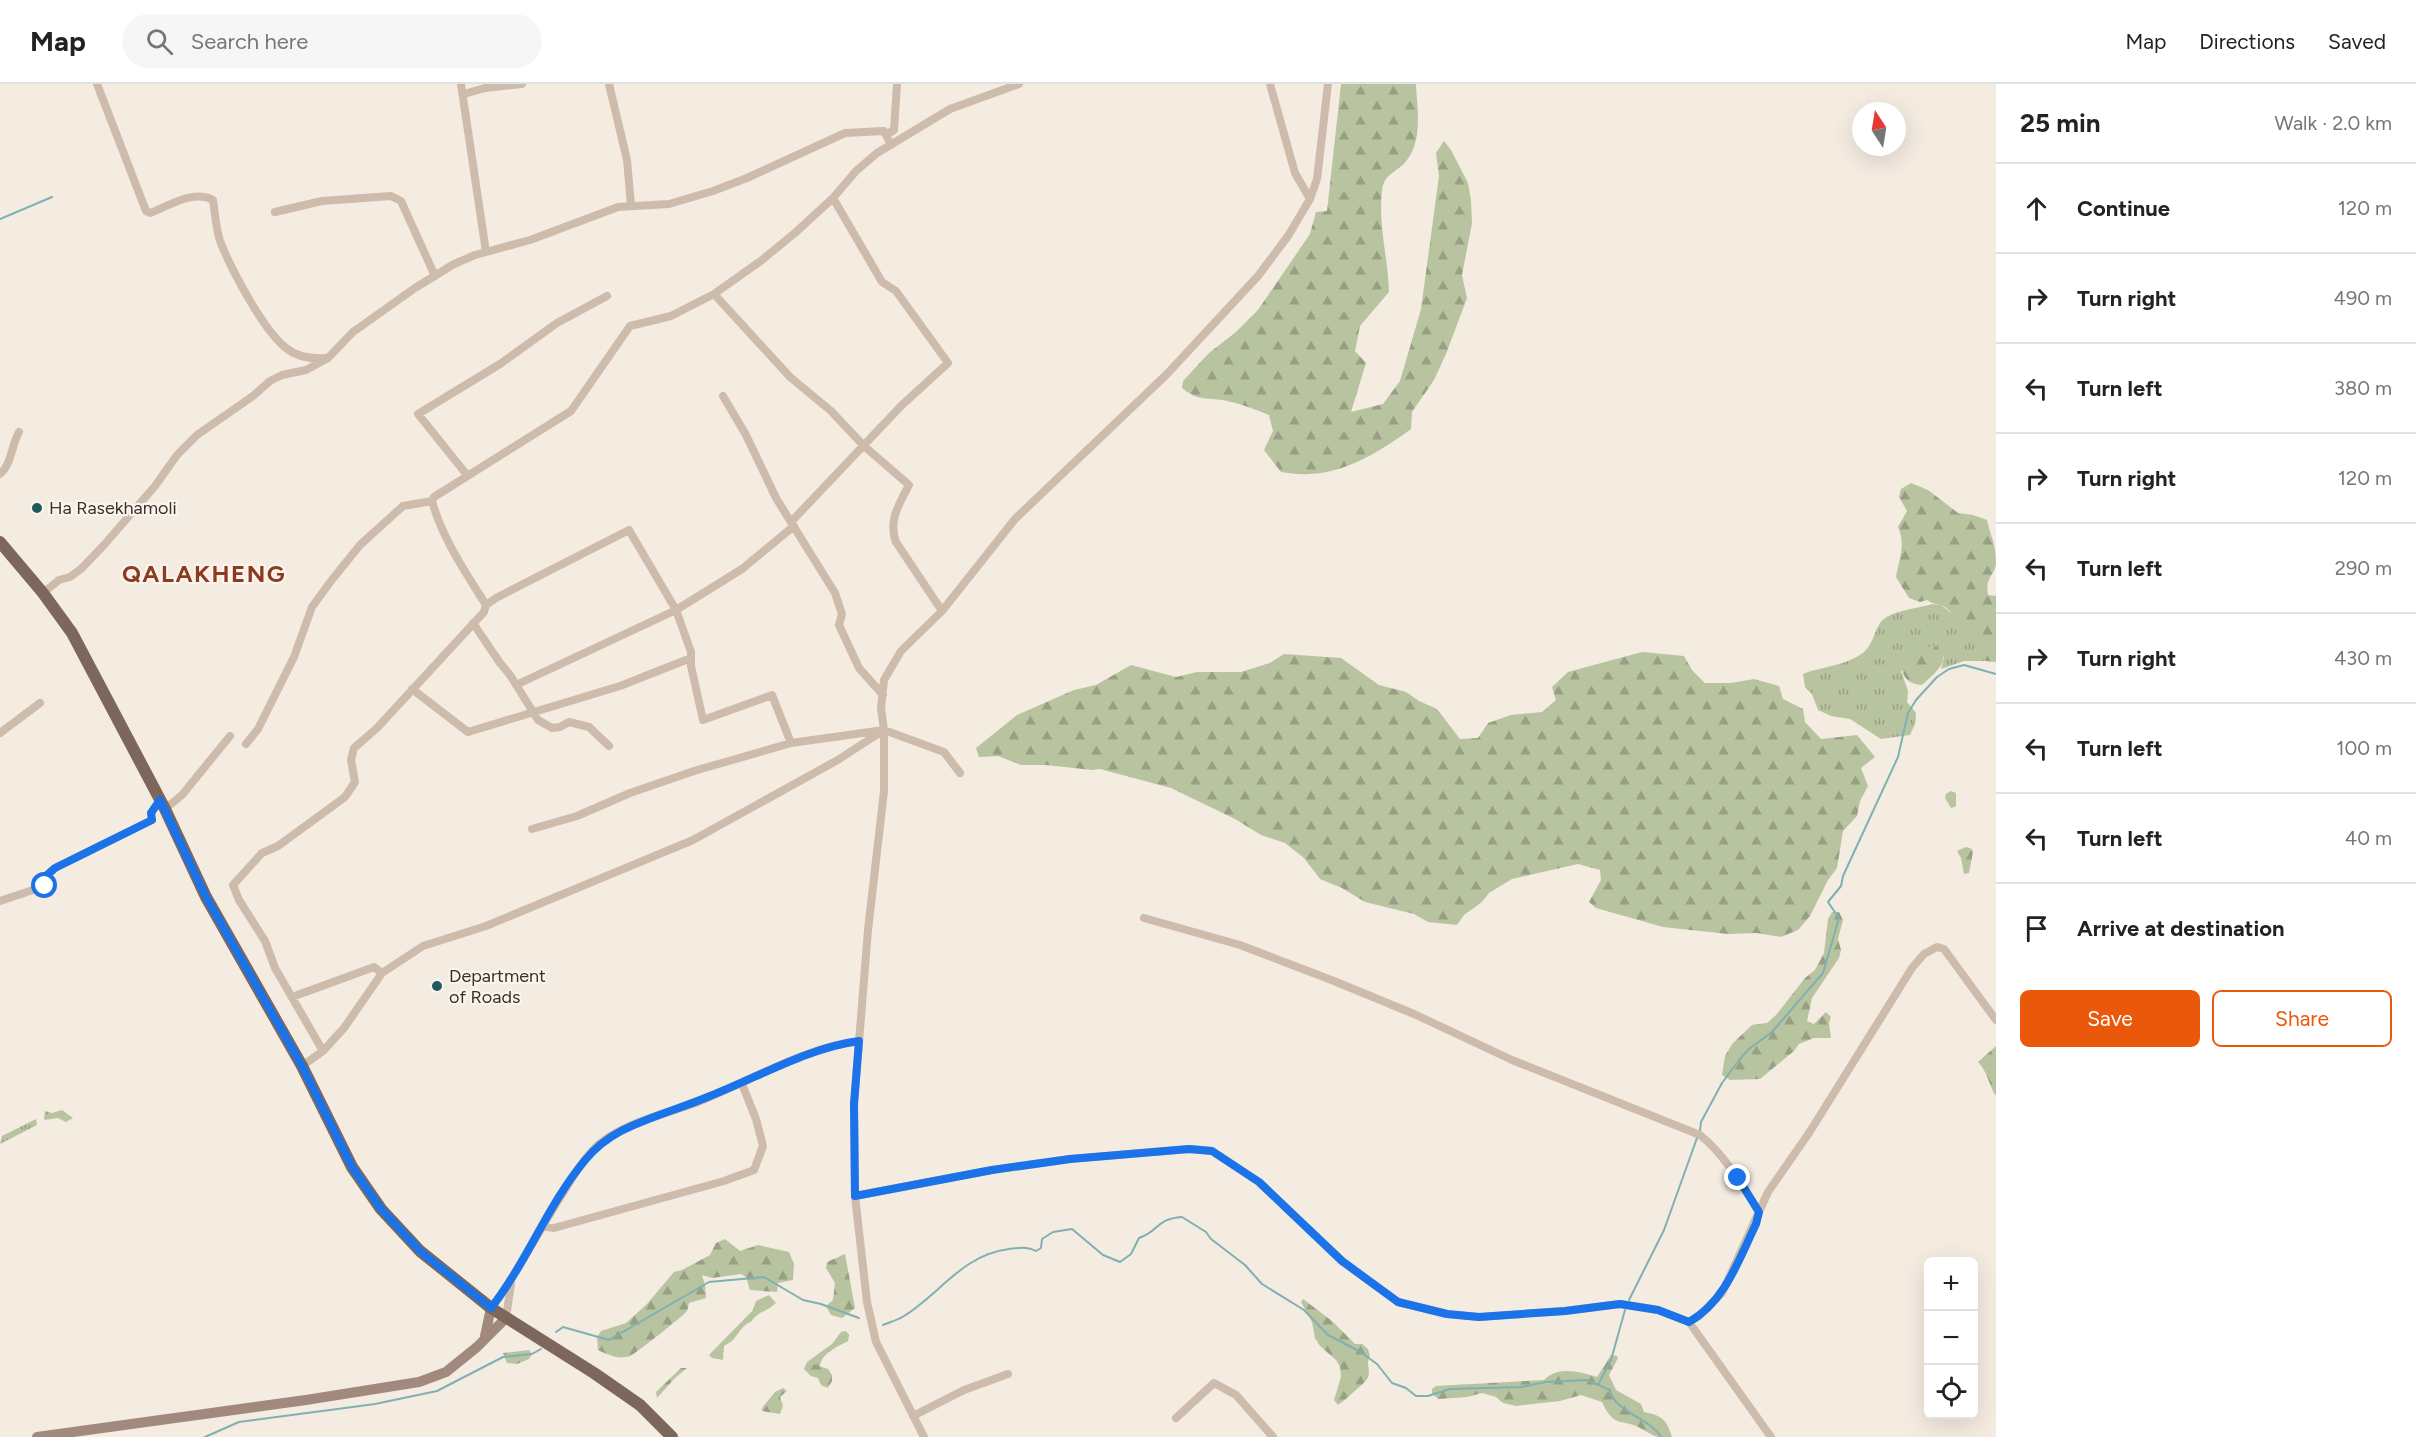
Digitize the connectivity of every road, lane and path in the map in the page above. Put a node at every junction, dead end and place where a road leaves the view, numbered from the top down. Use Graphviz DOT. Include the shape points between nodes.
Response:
graph roads {
  1 [pos="97,84"];
  2 [pos="461,84"];
  3 [pos="522,84"];
  4 [pos="609,84"];
  5 [pos="897,84"];
  6 [pos="1019,84"];
  7 [pos="1270,84"];
  8 [pos="1328,84"];
  9 [pos="464,94"];
  10 [pos="886,135"];
  11 [pos="891,145"];
  12 [pos="834,198"];
  13 [pos="1310,199"];
  14 [pos="631,205"];
  15 [pos="275,212"];
  16 [pos="486,252"];
  17 [pos="435,276"];
  18 [pos="714,294"];
  19 [pos="607,296"];
  20 [pos="328,358"];
  21 [pos="723,396"];
  22 [pos="19,432"];
  23 [pos="864,446"];
  24 [pos="0,474"];
  25 [pos="467,475"];
  26 [pos="432,501"];
  27 [pos="793,524"];
  28 [pos="0,542"];
  29 [pos="43,593"];
  30 [pos="486,605"];
  31 [pos="676,610"];
  32 [pos="942,611"];
  33 [pos="472,622"];
  34 [pos="691,658"];
  35 [pos="516,685"];
  36 [pos="412,689"];
  37 [pos="883,695"];
  38 [pos="40,703"];
  39 [pos="532,712"];
  40 [pos="884,730"];
  41 [pos="0,733"];
  42 [pos="230,736"];
  43 [pos="791,743"];
  44 [pos="246,744"];
  45 [pos="609,746"];
  46 [pos="960,773"];
  47 [pos="163,805"];
  48 [pos="532,829"];
  49 [pos="0,901"];
  50 [pos="1144,918"];
  51 [pos="382,972"];
  52 [pos="292,997"];
  53 [pos="1996,1020"];
  54 [pos="859,1041"];
  55 [pos="323,1052"];
  56 [pos="302,1066"];
  57 [pos="742,1084"];
  58 [pos="855,1196"];
  59 [pos="1759,1212"];
  60 [pos="542,1226"];
  61 [pos="512,1282"];
  62 [pos="491,1308"];
  63 [pos="506,1318"];
  64 [pos="1689,1322"];
  65 [pos="485,1336"];
  66 [pos="1008,1374"];
  67 [pos="913,1416"];
  68 [pos="1176,1418"];
  69 [pos="38,1437"];
  70 [pos="672,1437"];
  71 [pos="924,1437"];
  72 [pos="1273,1437"];
  73 [pos="1771,1437"];
  1 -- 20 [label="street" via="146,211 150,213 193,196 213,200 219,240 248,297 271,330 286,348 301,356"];
  2 -- 9 [label="street"];
  3 -- 9 [label="street"];
  4 -- 14 [label="street" via="627,160"];
  5 -- 10 [label="street" via="894,130"];
  6 -- 11 [label="street" via="950,110"];
  7 -- 13 [label="street" via="1295,173"];
  8 -- 13 [label="street" via="1317,179"];
  9 -- 16 [label="street"];
  10 -- 11 [label="street"];
  10 -- 14 [label="street" via="885,131 844,133 713,191 669,204"];
  11 -- 12 [label="street" via="856,171"];
  12 -- 18 [label="street" via="762,260"];
  12 -- 23 [label="street" via="882,282 896,291 948,363"];
  13 -- 32 [label="street" via="1252,283 1167,374 1015,519"];
  14 -- 16 [label="street"];
  15 -- 17 [label="street" via="322,201 392,196 401,201"];
  16 -- 17 [label="street"];
  17 -- 20 [label="street" via="353,332"];
  18 -- 23 [label="street" via="790,377 845,424"];
  18 -- 25 [label="street" via="671,316 630,326 572,411"];
  19 -- 25 [label="street" via="557,323 500,364 417,414"];
  20 -- 29 [label="street" via="306,370 270,381 197,435 81,569"];
  21 -- 27 [label="street"];
  22 -- 24 [label="street" via="6,469"];
  23 -- 27 [label="street"];
  23 -- 32 [label="street" via="909,485 892,523 893,533"];
  25 -- 26 [label="street"];
  26 -- 30 [label="street" via="451,546"];
  26 -- 44 [label="street" via="402,506 360,544 331,581 312,607 294,657 258,729"];
  27 -- 31 [label="street" via="742,569"];
  27 -- 37 [label="street" via="835,593 842,614 839,625 859,668"];
  28 -- 29 [label="main road"];
  29 -- 47 [label="main road" via="72,633"];
  30 -- 31 [label="street" via="629,530"];
  30 -- 33 [label="street"];
  31 -- 34 [label="street"];
  31 -- 35 [label="street"];
  32 -- 37 [label="street" via="901,651 884,680"];
  33 -- 35 [label="street"];
  33 -- 36 [label="street"];
  34 -- 39 [label="street" via="620,686"];
  34 -- 43 [label="street" via="703,720 772,695"];
  35 -- 39 [label="street"];
  36 -- 39 [label="street" via="468,732"];
  36 -- 52 [label="street" via="354,748 351,760 355,782 345,797 278,846 262,853 233,885"];
  37 -- 40 [label="street"];
  38 -- 41 [label="street"];
  39 -- 45 [label="street" via="552,728 569,722 589,727"];
  40 -- 43 [label="street"];
  40 -- 46 [label="street" via="944,752"];
  40 -- 51 [label="street" via="693,840 525,910 423,946"];
  40 -- 54 [label="street" via="884,791"];
  42 -- 47 [label="street" via="182,795"];
  43 -- 48 [label="street" via="694,771"];
  47 -- 49 [label="street" via="151,813 152,820 55,868 46,876 45,886"];
  47 -- 56 [label="main road" via="206,897"];
  50 -- 59 [label="street" via="1240,945 1334,981 1512,1060 1700,1135 1738,1178"];
  51 -- 52 [label="street" via="374,967"];
  51 -- 55 [label="street"];
  52 -- 55 [label="street"];
  53 -- 59 [label="street" via="1944,949 1937,947 1924,954 1768,1192"];
  54 -- 57 [label="street" via="837,1044"];
  54 -- 58 [label="street" via="854,1115"];
  55 -- 56 [label="street"];
  56 -- 62 [label="main road" via="352,1167 381,1209 420,1251"];
  57 -- 60 [label="street" via="623,1130 599,1145 575,1173"];
  57 -- 60 [label="street" via="763,1146 754,1170 554,1228"];
  58 -- 64 [label="street" via="1070,1159 1189,1149 1212,1151 1259,1182 1342,1261 1398,1302 1479,1317 1620,1304 1658,1310"];
  58 -- 67 [label="street" via="867,1302 876,1342"];
  59 -- 64 [label="street" via="1722,1293"];
  60 -- 61 [label="street"];
  61 -- 62 [label="street"];
  61 -- 63 [label="street"];
  62 -- 63 [label="main road"];
  62 -- 65 [label="main road"];
  63 -- 65 [label="main road"];
  63 -- 70 [label="main road" via="631,1398"];
  64 -- 73 [label="street"];
  65 -- 69 [label="main road" via="446,1372 420,1382"];
  66 -- 67 [label="street" via="964,1390"];
  67 -- 71 [label="street"];
  68 -- 72 [label="street" via="1214,1383 1236,1395"];
}
